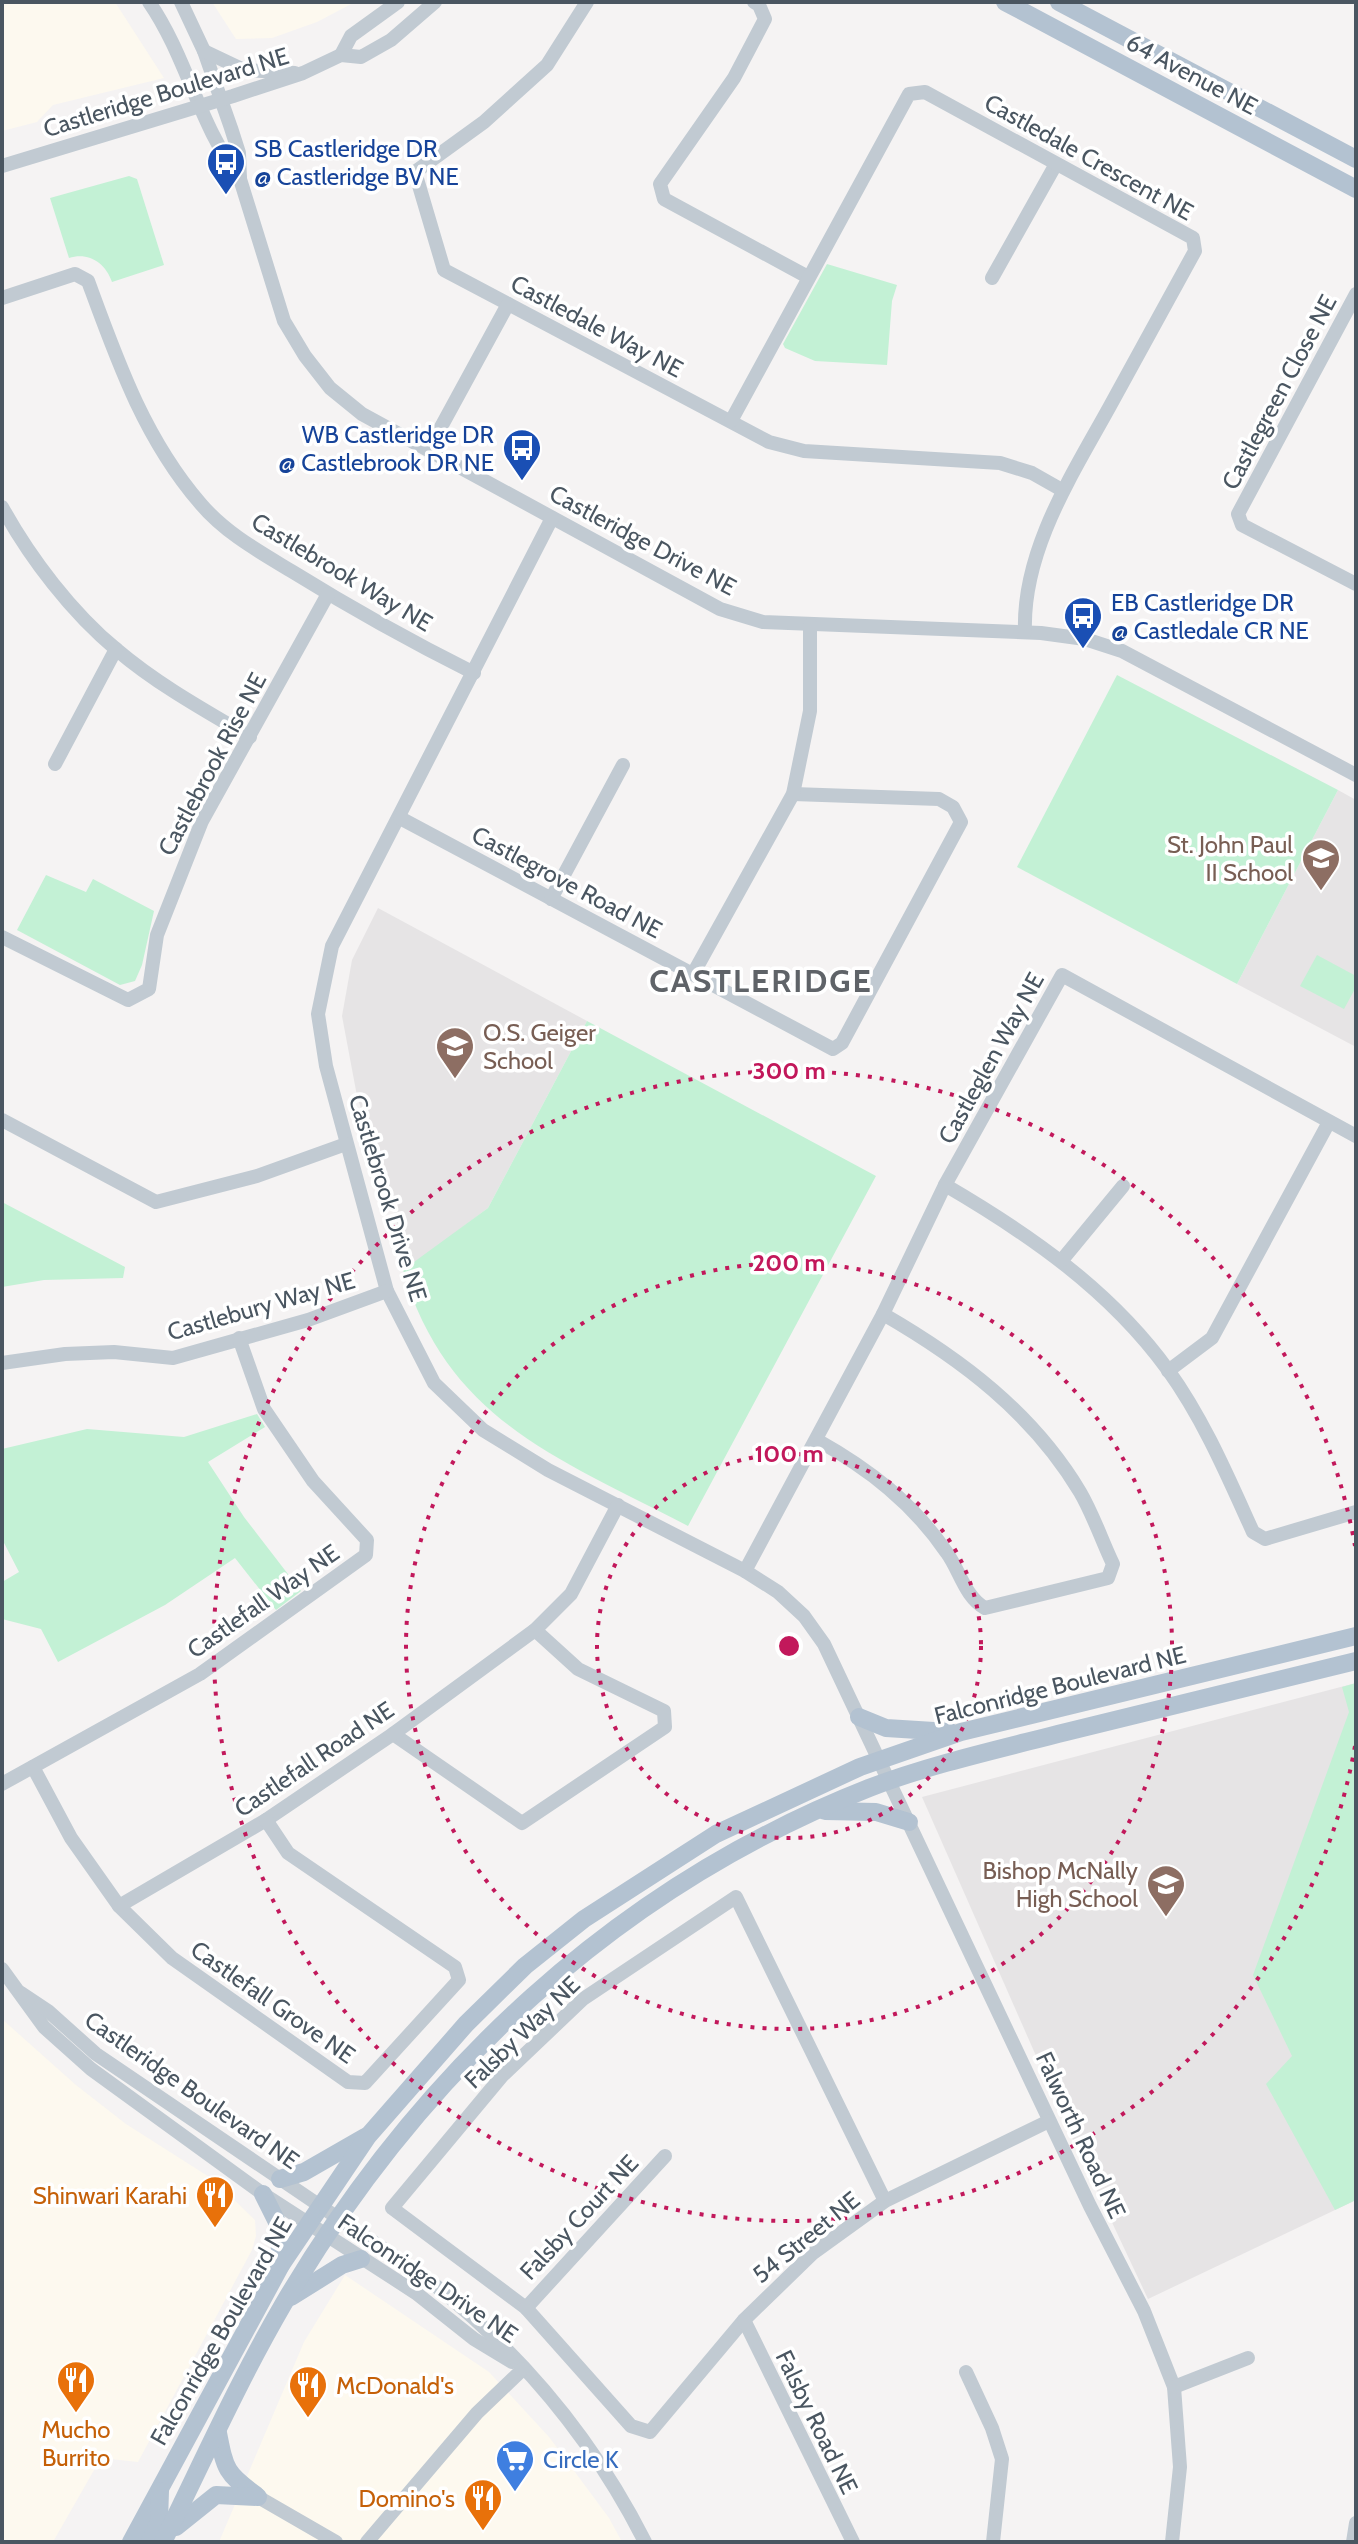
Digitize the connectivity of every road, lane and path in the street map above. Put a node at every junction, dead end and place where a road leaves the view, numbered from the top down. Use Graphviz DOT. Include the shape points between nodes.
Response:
graph roads {
  1 [pos="149,2"];
  2 [pos="181,2"];
  3 [pos="398,2"];
  4 [pos="435,2"];
  5 [pos="587,2"];
  6 [pos="754,2"];
  7 [pos="1005,2"];
  8 [pos="1059,2"];
  9 [pos="204,51"];
  10 [pos="341,55"];
  11 [pos="303,73"];
  12 [pos="220,100"];
  13 [pos="201,106"];
  14 [pos="1356,159"];
  15 [pos="1056,164"];
  16 [pos="2,166"];
  17 [pos="240,179"];
  18 [pos="1356,189"];
  19 [pos="808,277"];
  20 [pos="992,278"];
  21 [pos="1356,294"];
  22 [pos="2,298"];
  23 [pos="508,304"];
  24 [pos="731,421"];
  25 [pos="429,449"];
  26 [pos="1062,490"];
  27 [pos="2,507"];
  28 [pos="552,518"];
  29 [pos="1356,584"];
  30 [pos="328,594"];
  31 [pos="810,625"];
  32 [pos="1025,632"];
  33 [pos="116,649"];
  34 [pos="474,673"];
  35 [pos="250,737"];
  36 [pos="55,764"];
  37 [pos="623,765"];
  38 [pos="1356,775"];
  39 [pos="793,794"];
  40 [pos="400,818"];
  41 [pos="551,899"];
  42 [pos="4,942"];
  43 [pos="693,974"];
  44 [pos="2,1120"];
  45 [pos="1329,1122"];
  46 [pos="1356,1136"];
  47 [pos="346,1144"];
  48 [pos="945,1185"];
  49 [pos="1123,1186"];
  50 [pos="1062,1260"];
  51 [pos="387,1291"];
  52 [pos="883,1314"];
  53 [pos="239,1338"];
  54 [pos="2,1363"];
  55 [pos="1168,1371"];
  56 [pos="817,1440"];
  57 [pos="618,1505"];
  58 [pos="1356,1512"];
  59 [pos="745,1571"];
  60 [pos="535,1630"];
  61 [pos="1356,1636"];
  62 [pos="1356,1661"];
  63 [pos="859,1717"];
  64 [pos="961,1732"];
  65 [pos="393,1734"];
  66 [pos="879,1761"];
  67 [pos="33,1767"];
  68 [pos="889,1781"];
  69 [pos="2,1784"];
  70 [pos="819,1811"];
  71 [pos="266,1820"];
  72 [pos="909,1822"];
  73 [pos="119,1906"];
  74 [pos="2,1969"];
  75 [pos="21,1993"];
  76 [pos="1049,2121"];
  77 [pos="368,2136"];
  78 [pos="665,2156"];
  79 [pos="280,2179"];
  80 [pos="263,2194"];
  81 [pos="885,2201"];
  82 [pos="320,2208"];
  83 [pos="340,2220"];
  84 [pos="308,2224"];
  85 [pos="327,2237"];
  86 [pos="361,2259"];
  87 [pos="281,2265"];
  88 [pos="285,2301"];
  89 [pos="526,2308"];
  90 [pos="744,2320"];
  91 [pos="1248,2358"];
  92 [pos="523,2369"];
  93 [pos="966,2372"];
  94 [pos="1174,2387"];
  95 [pos="631,2426"];
  96 [pos="218,2433"];
  97 [pos="159,2488"];
  98 [pos="258,2497"];
  99 [pos="1356,2523"];
  100 [pos="159,2541"];
  101 [pos="131,2542"];
  102 [pos="336,2542"];
  103 [pos="367,2542"];
  104 [pos="645,2542"];
  105 [pos="853,2542"];
  106 [pos="993,2542"];
  107 [pos="1172,2542"];
  108 [pos="1353,2542"];
  1 -- 13 [label="street, Castleridge Drive NE" via="179,51"];
  2 -- 9 [label="street, Castleridge Drive NE"];
  3 -- 10 [label="street, Castleridge Boulevard NE" via="351,36"];
  4 -- 10 [label="street, Castleridge Boulevard NE" via="391,40 361,57"];
  5 -- 23 [label="street, Castledale Way NE" via="547,65 484,122 415,172 444,270"];
  6 -- 19 [label="street" via="765,19 734,78 660,184 664,199"];
  7 -- 18 [label="main road, 64 Avenue NE"];
  8 -- 14 [label="main road, 64 Avenue NE"];
  9 -- 11 [label="street" via="244,70"];
  9 -- 12 [label="street, Castleridge Drive NE"];
  10 -- 11 [label="street, Castleridge Boulevard NE"];
  11 -- 12 [label="street, Castleridge Boulevard NE"];
  12 -- 13 [label="street, Castleridge Boulevard NE"];
  12 -- 17 [label="street, Castleridge Drive NE" via="239,153"];
  13 -- 16 [label="street, Castleridge Boulevard NE"];
  13 -- 17 [label="street, Castleridge Drive NE"];
  15 -- 19 [label="street, Castledale Crescent NE" via="925,92 909,94"];
  15 -- 20 [label="street"];
  15 -- 26 [label="street, Castledale Crescent NE" via="1193,238 1195,251"];
  17 -- 25 [label="street, Castleridge Drive NE" via="284,321 305,356 330,388 362,414"];
  19 -- 24 [label="street, Castledale Crescent NE"];
  21 -- 29 [label="street, Castlegreen Close NE" via="1238,514 1242,525"];
  22 -- 30 [label="street, Castlebrook Way NE" via="75,274 88,281 134,403 200,504 237,538"];
  23 -- 24 [label="street, Castledale Way NE"];
  23 -- 25 [label="street"];
  24 -- 26 [label="street, Castledale Way NE" via="769,442 804,451 1000,463"];
  25 -- 28 [label="street, Castleridge Drive NE"];
  26 -- 32 [label="street, Castledale Crescent NE" via="1032,576"];
  27 -- 33 [label="street" via="40,564"];
  28 -- 31 [label="street, Castleridge Drive NE" via="720,609 763,622"];
  28 -- 34 [label="street, Castlebrook Drive NE"];
  30 -- 34 [label="street, Castlebrook Way NE"];
  30 -- 35 [label="street, Castlebrook Rise NE"];
  31 -- 32 [label="street, Castleridge Drive NE"];
  31 -- 39 [label="street" via="810,711"];
  32 -- 38 [label="street, Castleridge Drive NE" via="1085,639 1122,651"];
  33 -- 35 [label="street" via="180,696"];
  33 -- 36 [label="street"];
  34 -- 40 [label="street, Castlebrook Drive NE"];
  35 -- 42 [label="street, Castlebrook Rise NE" via="202,821 174,886 157,935 149,989 128,1000"];
  37 -- 41 [label="street"];
  39 -- 43 [label="street"];
  39 -- 43 [label="street, Castlegrove Road NE" via="939,799 953,807 961,822 842,1043 833,1049"];
  40 -- 41 [label="street, Castlegrove Road NE"];
  40 -- 47 [label="street, Castlebrook Drive NE" via="344,920 323,979 320,1027"];
  41 -- 43 [label="street, Castlegrove Road NE"];
  44 -- 47 [label="street" via="156,1202 257,1176"];
  45 -- 46 [label="street"];
  45 -- 48 [label="street, Castleglen Way NE" via="1062,975"];
  45 -- 55 [label="street" via="1212,1338"];
  47 -- 51 [label="street, Castlebrook Drive NE"];
  48 -- 50 [label="street"];
  48 -- 52 [label="street, Castleglen Way NE"];
  49 -- 50 [label="street"];
  50 -- 55 [label="street"];
  51 -- 53 [label="street, Castlebury Way NE"];
  51 -- 57 [label="street, Castlebrook Drive NE" via="434,1383 483,1430"];
  52 -- 56 [label="street, Castleglen Way NE"];
  52 -- 56 [label="street" via="944,1349 988,1384 1036,1434 1080,1492 1113,1564 1108,1578 985,1608 975,1602 949,1554 908,1504 860,1464"];
  53 -- 54 [label="street, Castlebury Way NE" via="173,1358 114,1352"];
  53 -- 67 [label="street, Castlefall Way NE" via="264,1409 313,1481 367,1540 366,1555 200,1674"];
  55 -- 58 [label="street" via="1215,1448 1253,1532 1265,1539"];
  56 -- 59 [label="street, Castleglen Way NE"];
  57 -- 59 [label="street, Castlebrook Drive NE"];
  57 -- 60 [label="street, Castlefall Road NE" via="571,1594"];
  59 -- 63 [label="street, Castlebrook Drive NE" via="804,1616 824,1644"];
  60 -- 65 [label="street, Castlefall Road NE"];
  60 -- 65 [label="street" via="578,1669 664,1711 665,1727 522,1823"];
  61 -- 64 [label="main road, Falconridge Boulevard NE"];
  62 -- 68 [label="main road, Falconridge Boulevard NE"];
  63 -- 64 [label="main road" via="886,1728"];
  63 -- 66 [label="street, Castlebrook Drive NE"];
  64 -- 66 [label="main road, Falconridge Boulevard NE"];
  65 -- 71 [label="street, Castlefall Road NE"];
  66 -- 68 [label="street, Falworth Road NE"];
  66 -- 77 [label="main road, Falconridge Boulevard NE" via="716,1834 584,1919 525,1966 466,2024"];
  67 -- 69 [label="street, Castlefall Way NE"];
  67 -- 73 [label="street" via="71,1838"];
  68 -- 70 [label="main road, Falconridge Boulevard NE"];
  68 -- 72 [label="street, Falworth Road NE"];
  70 -- 72 [label="main road" via="876,1812"];
  70 -- 83 [label="main road, Falconridge Boulevard NE" via="667,1893 538,1988 406,2126"];
  71 -- 73 [label="street, Castlefall Road NE"];
  71 -- 73 [label="street, Castlefall Grove NE" via="288,1853 455,1967 459,1980 365,2083 348,2082 172,1958"];
  72 -- 76 [label="street, Falworth Road NE"];
  74 -- 75 [label="street, Castleridge Boulevard NE"];
  75 -- 79 [label="street, Castleridge Boulevard NE" via="96,2054"];
  75 -- 80 [label="street, Castleridge Boulevard NE" via="44,2027 91,2069"];
  76 -- 81 [label="street, 54 Street NE"];
  76 -- 94 [label="street, Falworth Road NE" via="1144,2311"];
  77 -- 79 [label="main road" via="304,2172"];
  77 -- 82 [label="main road, Falconridge Boulevard NE"];
  78 -- 89 [label="street, Falsby Court NE"];
  79 -- 82 [label="street, Castleridge Boulevard NE"];
  80 -- 84 [label="street, Castleridge Boulevard NE"];
  80 -- 87 [label="main road" via="278,2224"];
  81 -- 89 [label="street, Falsby Way NE" via="736,1897 583,1999 502,2076 392,2208"];
  81 -- 90 [label="street, 54 Street NE" via="813,2253"];
  82 -- 83 [label="street, Castleridge Boulevard NE"];
  82 -- 84 [label="main road, Falconridge Boulevard NE"];
  83 -- 85 [label="main road, Falconridge Boulevard NE"];
  83 -- 92 [label="street, Falconridge Drive NE" via="472,2314"];
  84 -- 85 [label="street, Falconridge Drive NE"];
  84 -- 87 [label="main road, Falconridge Boulevard NE"];
  85 -- 86 [label="street, Falconridge Drive NE"];
  85 -- 88 [label="main road, Falconridge Boulevard NE"];
  86 -- 88 [label="main road"];
  86 -- 92 [label="street, Falconridge Drive NE"];
  87 -- 97 [label="main road, Falconridge Boulevard NE"];
  88 -- 96 [label="main road, Falconridge Boulevard NE"];
  89 -- 95 [label="street, Falsby Way NE"];
  90 -- 95 [label="street, 54 Street NE" via="650,2432"];
  90 -- 105 [label="street, Falsby Road NE"];
  91 -- 94 [label="street"];
  92 -- 103 [label="street" via="477,2413"];
  92 -- 104 [label="street, Falconridge Drive NE" via="583,2435"];
  93 -- 106 [label="street" via="1002,2459"];
  94 -- 107 [label="street, Falworth Road NE" via="1180,2467"];
  96 -- 98 [label="main road" via="230,2478"];
  96 -- 100 [label="main road, Falconridge Boulevard NE"];
  97 -- 100 [label="main road"];
  97 -- 101 [label="main road, Falconridge Boulevard NE"];
  98 -- 100 [label="main road" via="216,2495"];
  98 -- 102 [label="street"];
  99 -- 108 [label="street"];
}
